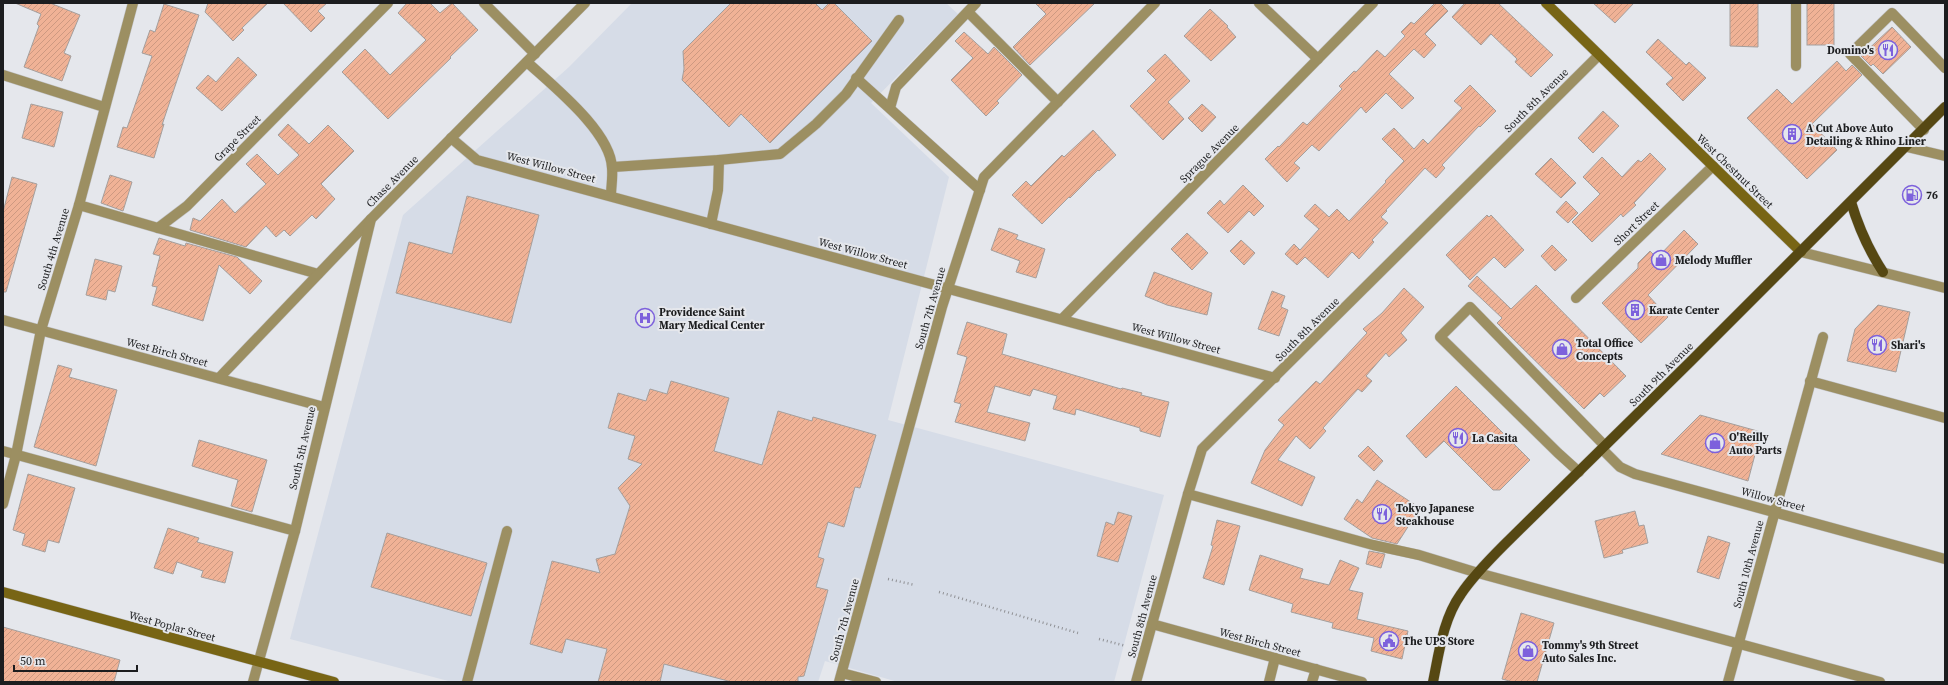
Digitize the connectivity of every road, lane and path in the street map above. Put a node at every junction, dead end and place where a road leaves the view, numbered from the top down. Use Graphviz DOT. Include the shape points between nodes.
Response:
graph roads {
  1 [pos="132,3"];
  2 [pos="388,3"];
  3 [pos="484,3"];
  4 [pos="585,3"];
  5 [pos="976,3"];
  6 [pos="1155,3"];
  7 [pos="1259,3"];
  8 [pos="1373,3"];
  9 [pos="1546,3"];
  10 [pos="1796,3"];
  11 [pos="968,12"];
  12 [pos="899,20"];
  13 [pos="535,54"];
  14 [pos="1599,54"];
  15 [pos="1318,60"];
  16 [pos="527,62"];
  17 [pos="1796,66"];
  18 [pos="1945,68"];
  19 [pos="3,75"];
  20 [pos="856,78"];
  21 [pos="1058,102"];
  22 [pos="104,107"];
  23 [pos="1945,107"];
  24 [pos="890,108"];
  25 [pos="1924,130"];
  26 [pos="451,138"];
  27 [pos="1907,147"];
  28 [pos="1945,156"];
  29 [pos="719,160"];
  30 [pos="1713,166"];
  31 [pos="613,167"];
  32 [pos="980,190"];
  33 [pos="611,196"];
  34 [pos="1851,202"];
  35 [pos="79,205"];
  36 [pos="371,219"];
  37 [pos="711,224"];
  38 [pos="158,228"];
  39 [pos="1801,252"];
  40 [pos="1883,272"];
  41 [pos="318,274"];
  42 [pos="947,288"];
  43 [pos="1945,288"];
  44 [pos="1576,298"];
  45 [pos="3,320"];
  46 [pos="1062,320"];
  47 [pos="41,330"];
  48 [pos="1823,336"];
  49 [pos="218,378"];
  50 [pos="1275,378"];
  51 [pos="1810,381"];
  52 [pos="324,407"];
  53 [pos="1945,418"];
  54 [pos="1604,448"];
  55 [pos="3,451"];
  56 [pos="16,455"];
  57 [pos="1579,472"];
  58 [pos="1188,494"];
  59 [pos="3,504"];
  60 [pos="1775,512"];
  61 [pos="295,531"];
  62 [pos="507,531"];
  63 [pos="1945,559"];
  64 [pos="1478,573"];
  65 [pos="888,579"];
  66 [pos="916,585"];
  67 [pos="3,592"];
  68 [pos="939,592"];
  69 [pos="1152,624"];
  70 [pos="1078,633"];
  71 [pos="1099,639"];
  72 [pos="1739,644"];
  73 [pos="1126,646"];
  74 [pos="1275,658"];
  75 [pos="258,662"];
  76 [pos="1316,669"];
  77 [pos="841,677"];
  78 [pos="1344,680"];
  79 [pos="253,682"];
  80 [pos="334,682"];
  81 [pos="467,682"];
  82 [pos="876,682"];
  83 [pos="1136,682"];
  84 [pos="1269,682"];
  85 [pos="1312,682"];
  86 [pos="1362,682"];
  87 [pos="1433,682"];
  88 [pos="1728,682"];
  89 [pos="1880,682"];
  1 -- 22 [label="street, South 4th Avenue"];
  2 -- 38 [label="street, Grape Street" via="186,206"];
  3 -- 13 [label="street"];
  4 -- 13 [label="street, Chase Avenue"];
  5 -- 11 [label="street"];
  6 -- 21 [label="street, South 7th Avenue"];
  7 -- 15 [label="street"];
  8 -- 15 [label="street, Sprague Avenue"];
  9 -- 14 [label="main road, West Chestnut Street"];
  10 -- 17 [label="street"];
  11 -- 21 [label="street"];
  11 -- 24 [label="street" via="896,87"];
  12 -- 20 [label="street"];
  13 -- 16 [label="street, Chase Avenue"];
  14 -- 30 [label="main road, West Chestnut Street"];
  14 -- 50 [label="street, South 8th Avenue"];
  15 -- 46 [label="street, Sprague Avenue"];
  16 -- 26 [label="street, Chase Avenue"];
  16 -- 31 [label="street" via="592,125 604,142"];
  18 -- 25 [label="street" via="1892,13 1850,54"];
  19 -- 22 [label="street"];
  20 -- 24 [label="street"];
  20 -- 29 [label="street" via="846,94 816,124 780,154"];
  21 -- 32 [label="street, South 7th Avenue" via="984,177"];
  22 -- 35 [label="street, South 4th Avenue"];
  23 -- 25 [label="main road, South 9th Avenue"];
  24 -- 32 [label="street"];
  25 -- 27 [label="main road, South 9th Avenue"];
  26 -- 33 [label="street, West Willow Street" via="477,160"];
  26 -- 36 [label="street, Chase Avenue"];
  27 -- 28 [label="street"];
  27 -- 34 [label="main road, South 9th Avenue"];
  29 -- 31 [label="street"];
  29 -- 37 [label="street" via="718,190"];
  30 -- 39 [label="main road, West Chestnut Street"];
  30 -- 44 [label="street, Short Street"];
  31 -- 33 [label="street"];
  32 -- 42 [label="street, South 7th Avenue"];
  33 -- 37 [label="street, West Willow Street"];
  34 -- 39 [label="main road, South 9th Avenue"];
  34 -- 40 [label="main road" via="1858,226"];
  35 -- 38 [label="street"];
  35 -- 47 [label="street, South 4th Avenue"];
  36 -- 41 [label="street, Chase Avenue"];
  36 -- 52 [label="street, South 5th Avenue"];
  37 -- 42 [label="street, West Willow Street"];
  38 -- 41 [label="street"];
  39 -- 40 [label="street"];
  39 -- 54 [label="main road, South 9th Avenue"];
  40 -- 43 [label="street"];
  41 -- 49 [label="street, Chase Avenue"];
  42 -- 46 [label="street, West Willow Street"];
  42 -- 77 [label="street, South 7th Avenue"];
  45 -- 47 [label="street, West Birch Street"];
  46 -- 50 [label="street, West Willow Street"];
  47 -- 49 [label="street, West Birch Street"];
  47 -- 56 [label="street, South 4th Avenue"];
  48 -- 51 [label="street, South 10th Avenue"];
  49 -- 52 [label="street, West Birch Street"];
  50 -- 58 [label="street, South 8th Avenue" via="1202,449"];
  51 -- 53 [label="street"];
  51 -- 60 [label="street, South 10th Avenue"];
  52 -- 61 [label="street, South 5th Avenue"];
  54 -- 57 [label="main road, South 9th Avenue"];
  54 -- 57 [label="street, Willow Street" via="1470,307 1440,337"];
  54 -- 60 [label="street, Willow Street" via="1620,467 1629,472"];
  55 -- 56 [label="street"];
  56 -- 59 [label="street, South 4th Avenue"];
  56 -- 61 [label="street"];
  57 -- 64 [label="main road, South 9th Avenue"];
  58 -- 64 [label="street"];
  58 -- 69 [label="street, South 8th Avenue"];
  60 -- 63 [label="street, Willow Street"];
  60 -- 72 [label="street, South 10th Avenue"];
  61 -- 75 [label="street, South 5th Avenue"];
  62 -- 81 [label="street"];
  64 -- 72 [label="street"];
  64 -- 87 [label="main road, South 9th Avenue" via="1460,594 1446,623"];
  65 -- 66 [label="path"];
  67 -- 75 [label="main road, West Poplar Street"];
  68 -- 70 [label="path"];
  69 -- 74 [label="street, West Birch Street"];
  69 -- 83 [label="street, South 8th Avenue"];
  71 -- 73 [label="path"];
  72 -- 88 [label="street, South 10th Avenue"];
  72 -- 89 [label="street"];
  74 -- 76 [label="street, West Birch Street"];
  74 -- 84 [label="street"];
  75 -- 79 [label="street, South 5th Avenue"];
  75 -- 80 [label="main road, West Poplar Street"];
  76 -- 78 [label="street, West Birch Street"];
  76 -- 85 [label="street"];
  77 -- 82 [label="street"];
  78 -- 86 [label="street, West Birch Street"];
}
